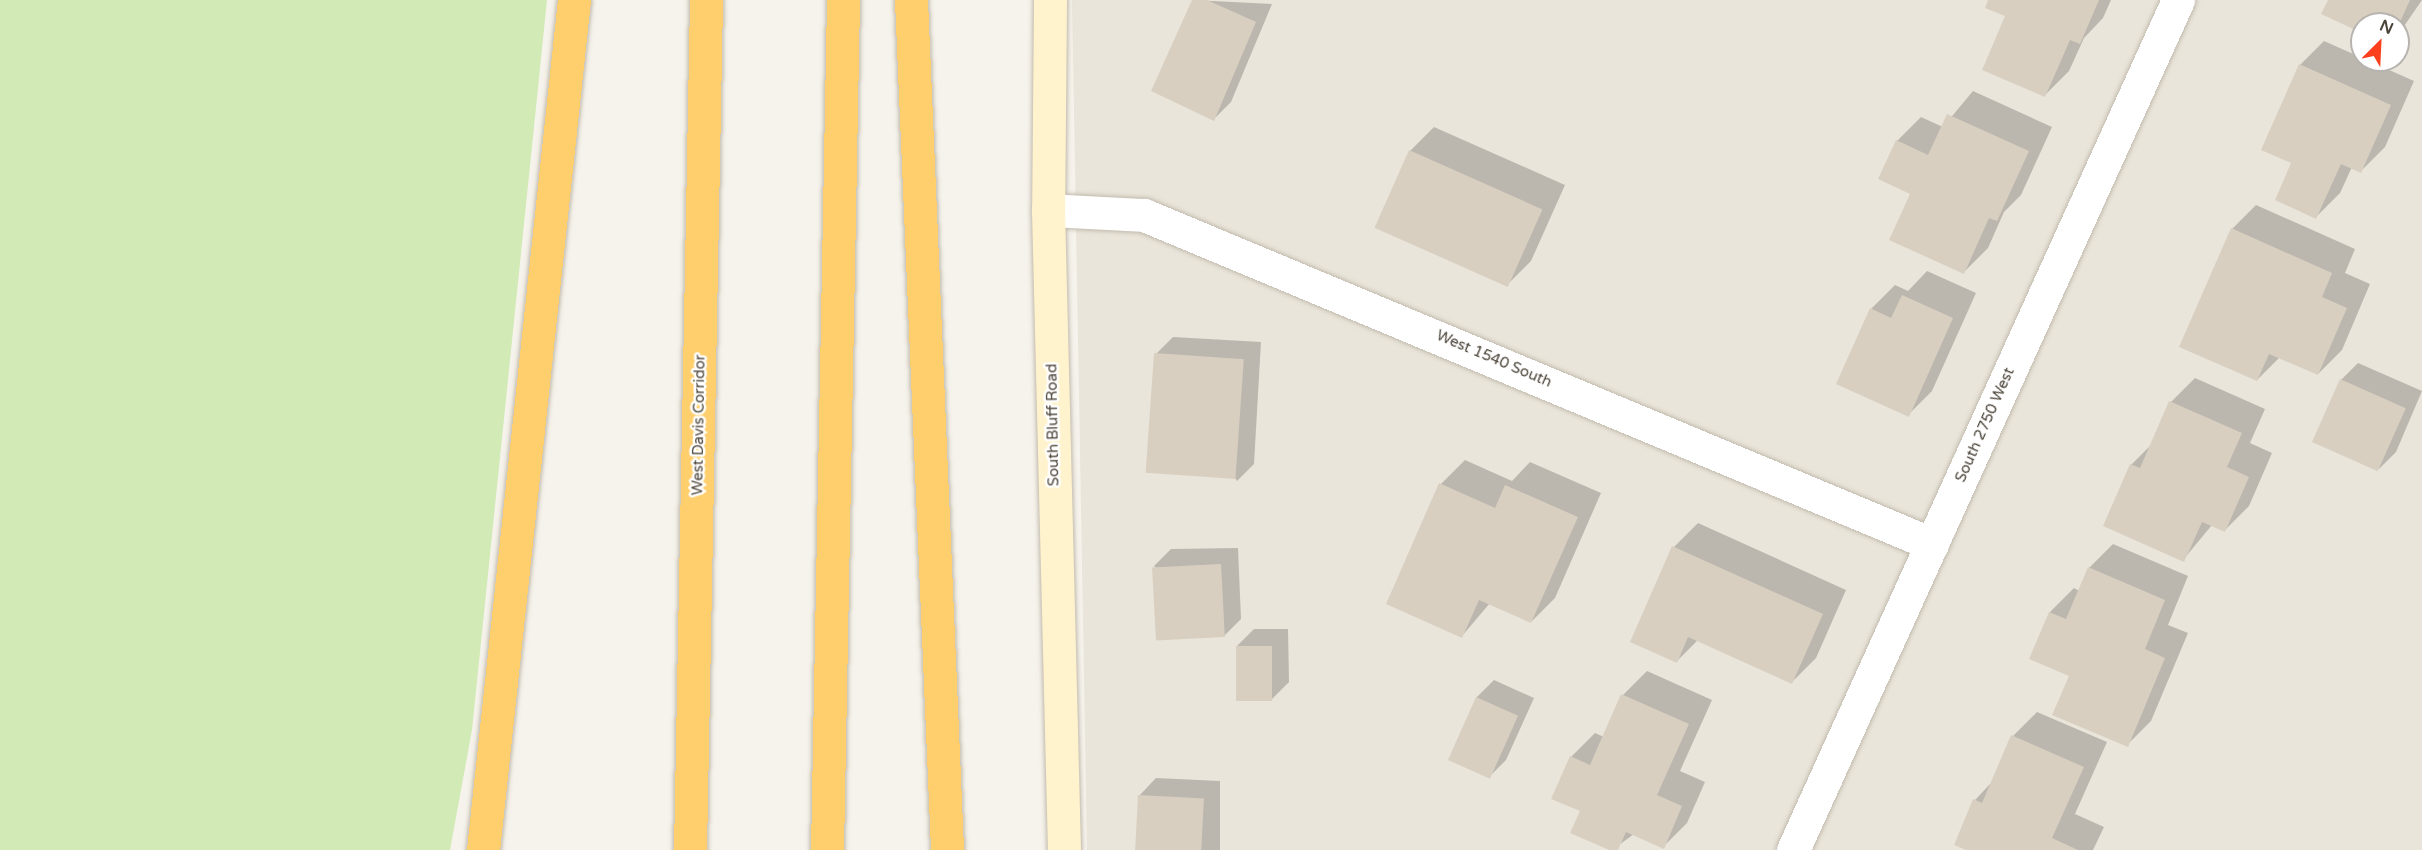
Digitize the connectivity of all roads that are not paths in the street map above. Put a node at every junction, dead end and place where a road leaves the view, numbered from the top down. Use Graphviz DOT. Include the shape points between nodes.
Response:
graph roads {
  1 [pos="574,0"];
  2 [pos="706,0"];
  3 [pos="843,0"];
  4 [pos="911,0"];
  5 [pos="1050,0"];
  6 [pos="2178,0"];
  7 [pos="1048,210"];
  8 [pos="1932,544"];
  9 [pos="483,850"];
  10 [pos="690,850"];
  11 [pos="828,850"];
  12 [pos="947,850"];
  13 [pos="1064,850"];
  14 [pos="1793,850"];
  1 -- 9 [label="highway"];
  2 -- 10 [label="highway, West Davis Corridor"];
  3 -- 11 [label="highway"];
  4 -- 12 [label="highway"];
  5 -- 7 [label="street, South Bluff Road"];
  6 -- 8 [label="street, South 2750 West"];
  7 -- 8 [label="street, West 1540 South" via="1154,219"];
  7 -- 13 [label="street, South Bluff Road"];
  8 -- 14 [label="street, South 2750 West"];
}
